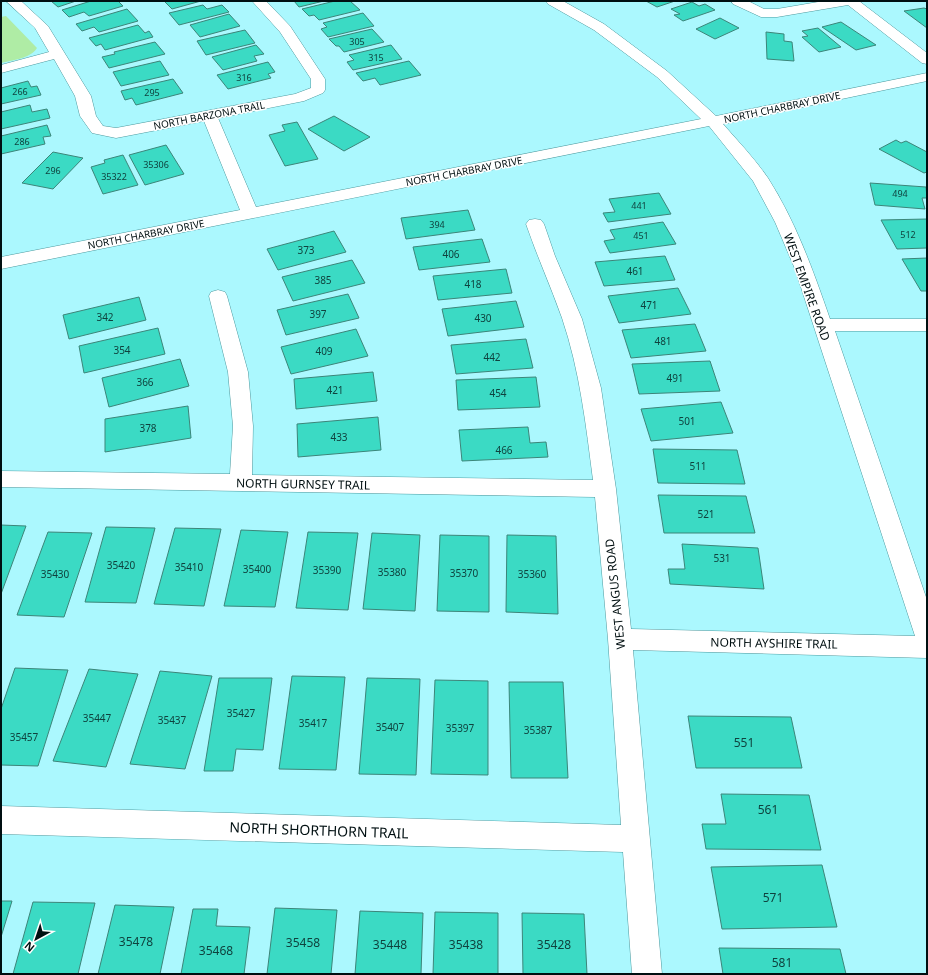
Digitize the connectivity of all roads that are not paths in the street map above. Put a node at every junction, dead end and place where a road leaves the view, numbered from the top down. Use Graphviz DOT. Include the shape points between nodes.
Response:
graph roads {
  1 [pos="12,1"];
  2 [pos="259,1"];
  3 [pos="553,1"];
  4 [pos="738,1"];
  5 [pos="848,1"];
  6 [pos="851,1"];
  7 [pos="58,54"];
  8 [pos="927,60"];
  9 [pos="1,69"];
  10 [pos="927,77"];
  11 [pos="209,114"];
  12 [pos="713,121"];
  13 [pos="250,214"];
  14 [pos="535,224"];
  15 [pos="1,263"];
  16 [pos="218,296"];
  17 [pos="822,325"];
  18 [pos="927,325"];
  19 [pos="1,479"];
  20 [pos="241,483"];
  21 [pos="605,489"];
  22 [pos="927,636"];
  23 [pos="620,639"];
  24 [pos="927,647"];
  25 [pos="1,820"];
  26 [pos="636,840"];
  27 [pos="647,974"];
  1 -- 7 [label="street" via="41,26"];
  2 -- 11 [label="street, NORTH BARZONA TRAIL" via="284,29 318,79 318,90 299,98"];
  3 -- 12 [label="street, WEST EMPIRE ROAD" via="599,27 662,74"];
  4 -- 5 [label="street" via="761,13 777,14"];
  6 -- 8 [label="street"];
  7 -- 9 [label="street"];
  7 -- 11 [label="street, NORTH BARZONA TRAIL" via="83,96 88,116 98,130 116,133"];
  10 -- 12 [label="street, NORTH CHARBRAY DRIVE"];
  11 -- 13 [label="street"];
  12 -- 13 [label="street, NORTH CHARBRAY DRIVE"];
  12 -- 17 [label="street, WEST EMPIRE ROAD" via="760,179 784,222 804,269"];
  13 -- 15 [label="street, NORTH CHARBRAY DRIVE"];
  14 -- 21 [label="street, WEST ANGUS ROAD" via="572,319 591,388"];
  16 -- 20 [label="street" via="238,372 244,426"];
  17 -- 18 [label="street"];
  17 -- 22 [label="street, WEST EMPIRE ROAD"];
  19 -- 20 [label="street, NORTH GURNSEY TRAIL"];
  20 -- 21 [label="street, NORTH GURNSEY TRAIL"];
  21 -- 23 [label="street, WEST ANGUS ROAD"];
  23 -- 24 [label="street, NORTH AYSHIRE TRAIL"];
  23 -- 26 [label="street, WEST ANGUS ROAD"];
  25 -- 26 [label="street, NORTH SHORTHORN TRAIL"];
  26 -- 27 [label="street, WEST ANGUS ROAD"];
}
